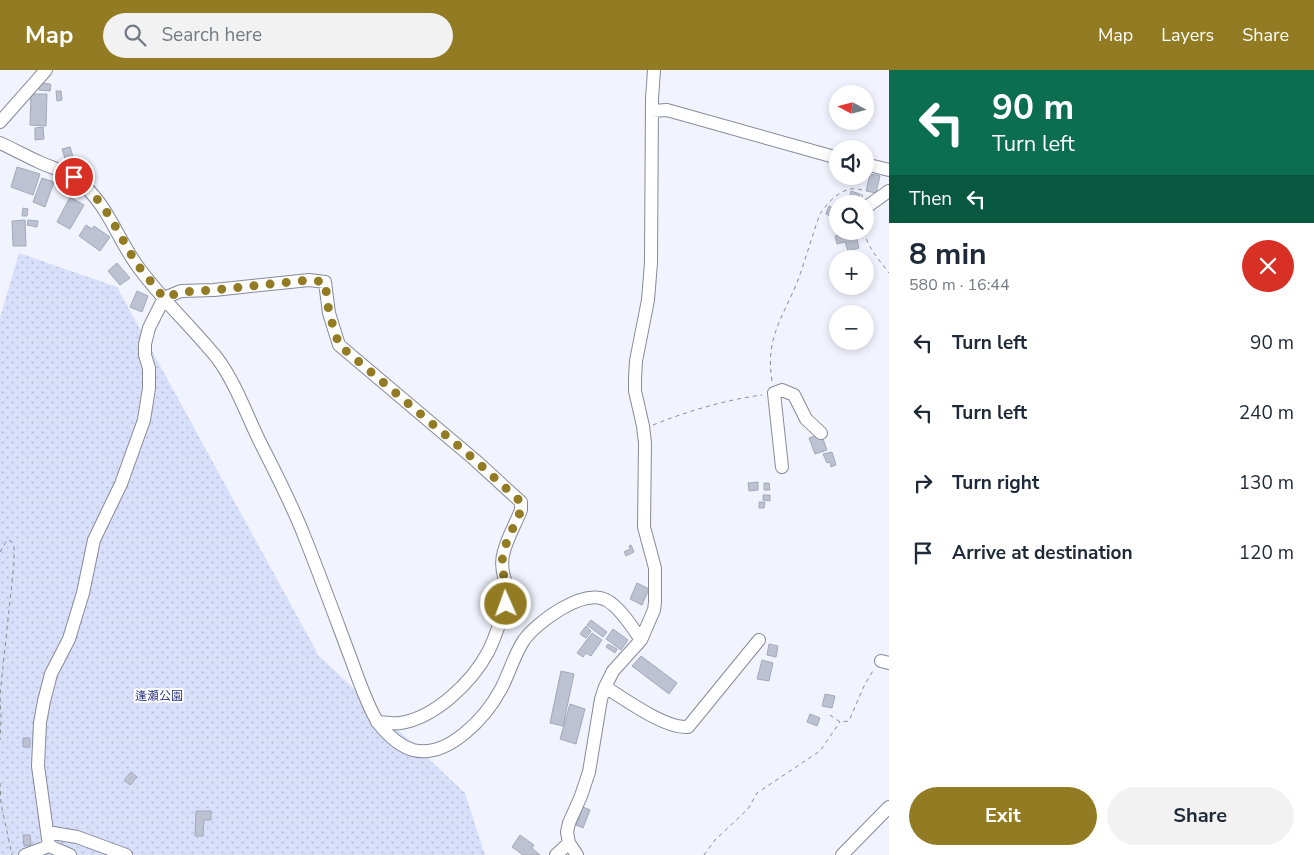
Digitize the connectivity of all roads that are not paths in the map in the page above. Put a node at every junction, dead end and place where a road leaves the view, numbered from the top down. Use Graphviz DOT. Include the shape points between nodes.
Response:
graph roads {
  1 [pos="46,70"];
  2 [pos="654,70"];
  3 [pos="652,111"];
  4 [pos="0,122"];
  5 [pos="0,143"];
  6 [pos="829,155"];
  7 [pos="874,166"];
  8 [pos="889,170"];
  9 [pos="889,190"];
  10 [pos="874,198"];
  11 [pos="164,298"];
  12 [pos="821,433"];
  13 [pos="782,467"];
  14 [pos="641,640"];
  15 [pos="759,640"];
  16 [pos="605,687"];
  17 [pos="377,722"];
  18 [pos="889,808"];
  19 [pos="47,832"];
  20 [pos="569,843"];
  21 [pos="49,846"];
  22 [pos="25,855"];
  23 [pos="70,855"];
  24 [pos="126,855"];
  25 [pos="556,855"];
  26 [pos="577,855"];
  27 [pos="842,855"];
  1 -- 4 [label="street"];
  2 -- 3 [label="street"];
  3 -- 6 [label="street" via="667,110"];
  3 -- 14 [label="street" via="651,263 635,391 645,443 644,527 656,582 654,610"];
  5 -- 11 [label="street" via="59,169 88,189 110,217 136,263"];
  7 -- 8 [label="street"];
  9 -- 10 [label="street"];
  11 -- 17 [label="street" via="218,360 237,394 304,535"];
  11 -- 17 [label="street" via="181,292 309,280 325,282 329,313 339,345 521,502 521,510 501,562 510,591 488,652 458,690 428,713 400,723"];
  11 -- 19 [label="street" via="145,344 149,388 144,420 121,484 94,540 69,639 51,674 44,701 38,766"];
  12 -- 13 [label="street" via="806,419 794,395 782,390 774,393"];
  14 -- 16 [label="street" via="613,671"];
  14 -- 17 [label="street" via="609,601 598,596 582,598 535,627 523,642 484,715 453,741 433,750 415,750 402,745"];
  15 -- 16 [label="street" via="688,727 666,723"];
  16 -- 20 [label="street" via="589,772 568,823"];
  18 -- 27 [label="street"];
  19 -- 21 [label="street"];
  19 -- 24 [label="street" via="77,837"];
  20 -- 25 [label="street"];
  20 -- 26 [label="street"];
  21 -- 22 [label="street"];
  21 -- 23 [label="street"];
}
